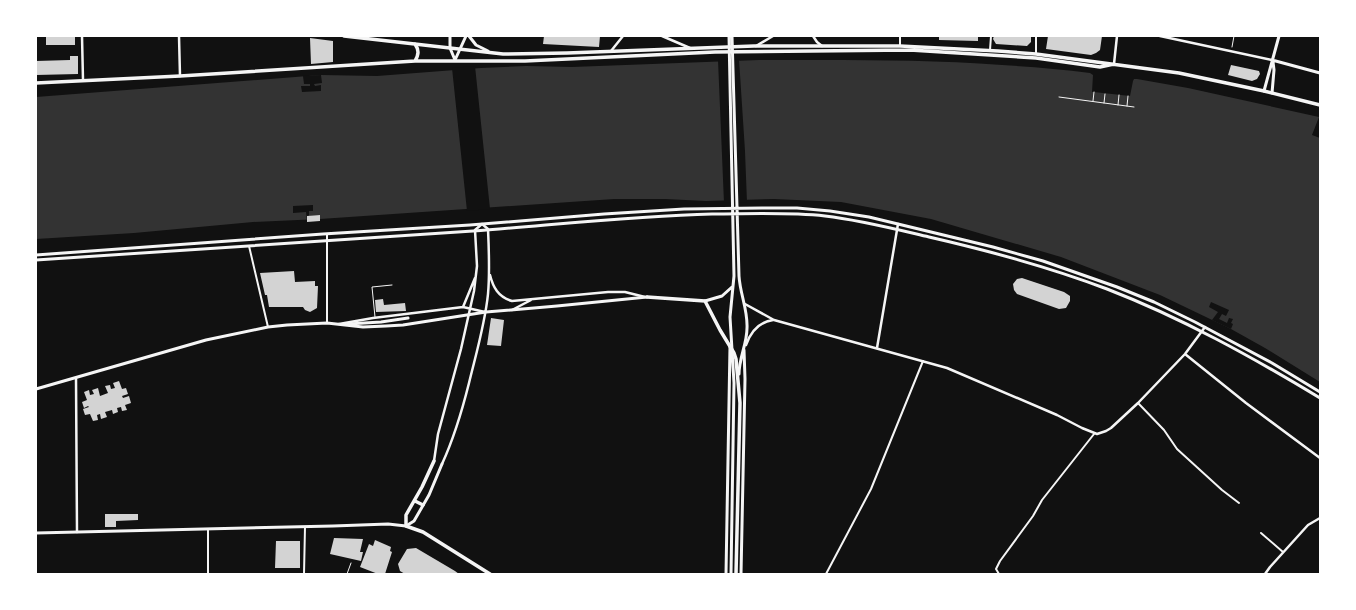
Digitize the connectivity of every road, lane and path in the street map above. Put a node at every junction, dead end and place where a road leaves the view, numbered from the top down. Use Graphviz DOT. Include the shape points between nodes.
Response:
graph roads {
  1 [pos="82,36"];
  2 [pos="179,36"];
  3 [pos="344,36"];
  4 [pos="450,36"];
  5 [pos="466,36"];
  6 [pos="469,36"];
  7 [pos="623,36"];
  8 [pos="662,36"];
  9 [pos="729,36"];
  10 [pos="732,36"];
  11 [pos="773,36"];
  12 [pos="814,36"];
  13 [pos="900,36"];
  14 [pos="991,36"];
  15 [pos="1036,36"];
  16 [pos="1117,36"];
  17 [pos="1160,36"];
  18 [pos="1234,36"];
  19 [pos="1279,36"];
  20 [pos="415,44"];
  21 [pos="754,46"];
  22 [pos="900,46"];
  23 [pos="822,47"];
  24 [pos="450,48"];
  25 [pos="690,48"];
  26 [pos="990,50"];
  27 [pos="611,52"];
  28 [pos="1231,52"];
  29 [pos="495,54"];
  30 [pos="1036,56"];
  31 [pos="455,60"];
  32 [pos="1272,60"];
  33 [pos="416,61"];
  34 [pos="1114,64"];
  35 [pos="1320,72"];
  36 [pos="180,76"];
  37 [pos="83,80"];
  38 [pos="36,83"];
  39 [pos="1264,91"];
  40 [pos="1094,92"];
  41 [pos="1272,93"];
  42 [pos="1105,94"];
  43 [pos="1119,95"];
  44 [pos="1128,96"];
  45 [pos="1059,97"];
  46 [pos="1093,102"];
  47 [pos="1104,103"];
  48 [pos="1118,105"];
  49 [pos="1320,105"];
  50 [pos="1127,106"];
  51 [pos="1134,107"];
  52 [pos="482,224"];
  53 [pos="898,224"];
  54 [pos="488,229"];
  55 [pos="475,230"];
  56 [pos="897,230"];
  57 [pos="327,234"];
  58 [pos="328,240"];
  59 [pos="249,245"];
  60 [pos="36,255"];
  61 [pos="36,260"];
  62 [pos="489,272"];
  63 [pos="476,274"];
  64 [pos="392,285"];
  65 [pos="733,285"];
  66 [pos="647,297"];
  67 [pos="533,299"];
  68 [pos="706,301"];
  69 [pos="745,304"];
  70 [pos="463,307"];
  71 [pos="470,308"];
  72 [pos="511,310"];
  73 [pos="486,312"];
  74 [pos="469,314"];
  75 [pos="375,317"];
  76 [pos="408,318"];
  77 [pos="774,320"];
  78 [pos="327,324"];
  79 [pos="338,324"];
  80 [pos="268,327"];
  81 [pos="1205,327"];
  82 [pos="1202,332"];
  83 [pos="731,347"];
  84 [pos="877,348"];
  85 [pos="744,349"];
  86 [pos="1185,354"];
  87 [pos="923,360"];
  88 [pos="76,378"];
  89 [pos="36,389"];
  90 [pos="1320,392"];
  91 [pos="1320,398"];
  92 [pos="1138,402"];
  93 [pos="740,403"];
  94 [pos="1094,434"];
  95 [pos="1320,458"];
  96 [pos="434,461"];
  97 [pos="442,464"];
  98 [pos="415,501"];
  99 [pos="1239,503"];
  100 [pos="423,505"];
  101 [pos="1320,518"];
  102 [pos="406,526"];
  103 [pos="307,527"];
  104 [pos="208,529"];
  105 [pos="36,533"];
  106 [pos="77,533"];
  107 [pos="1261,533"];
  108 [pos="1284,552"];
  109 [pos="351,563"];
  110 [pos="208,574"];
  111 [pos="304,574"];
  112 [pos="347,574"];
  113 [pos="490,574"];
  114 [pos="726,574"];
  115 [pos="731,574"];
  116 [pos="736,574"];
  117 [pos="741,574"];
  118 [pos="826,574"];
  119 [pos="999,574"];
  120 [pos="1265,574"];
  1 -- 37 [label="street"];
  2 -- 36 [label="street"];
  3 -- 20 [label="main road"];
  4 -- 24 [label="main road"];
  5 -- 31 [label="main road"];
  6 -- 29 [label="main road" via="480,48"];
  7 -- 27 [label="street"];
  8 -- 25 [label="street"];
  9 -- 65 [label="main road"];
  10 -- 69 [label="main road" via="738,265 739,285"];
  11 -- 21 [label="street"];
  12 -- 23 [label="street"];
  13 -- 22 [label="street"];
  14 -- 26 [label="street"];
  15 -- 30 [label="street"];
  16 -- 34 [label="street"];
  17 -- 28 [label="street"];
  18 -- 28 [label="path"];
  19 -- 32 [label="main road"];
  20 -- 24 [label="main road"];
  20 -- 33 [label="main road" via="418,49"];
  21 -- 23 [label="main road"];
  21 -- 25 [label="main road"];
  22 -- 23 [label="main road"];
  22 -- 26 [label="main road"];
  24 -- 29 [label="main road"];
  24 -- 31 [label="main road"];
  25 -- 27 [label="main road"];
  26 -- 30 [label="main road"];
  27 -- 29 [label="main road"];
  28 -- 32 [label="street"];
  30 -- 31 [label="main road" via="852,50 701,52 525,61"];
  30 -- 34 [label="main road"];
  31 -- 33 [label="main road"];
  32 -- 35 [label="main road"];
  32 -- 39 [label="main road"];
  32 -- 41 [label="main road"];
  33 -- 36 [label="main road"];
  34 -- 39 [label="main road" via="1179,73"];
  36 -- 37 [label="main road"];
  37 -- 38 [label="main road"];
  39 -- 41 [label="main road"];
  40 -- 46 [label="path"];
  41 -- 49 [label="main road"];
  42 -- 47 [label="path"];
  43 -- 48 [label="path"];
  44 -- 50 [label="path"];
  45 -- 46 [label="path"];
  46 -- 47 [label="path"];
  47 -- 48 [label="path"];
  48 -- 50 [label="path"];
  50 -- 51 [label="path"];
  52 -- 53 [label="main road" via="684,209 797,208 869,217"];
  52 -- 54 [label="street"];
  52 -- 55 [label="street"];
  52 -- 57 [label="main road"];
  53 -- 56 [label="street"];
  53 -- 81 [label="main road" via="993,246 1068,269 1136,294"];
  54 -- 55 [label="main road"];
  54 -- 56 [label="main road" via="645,217 798,214 828,216"];
  54 -- 62 [label="street"];
  55 -- 58 [label="main road"];
  55 -- 63 [label="street"];
  56 -- 82 [label="main road" via="994,253 1063,274 1141,303"];
  56 -- 84 [label="street"];
  57 -- 58 [label="street"];
  57 -- 60 [label="main road"];
  58 -- 59 [label="main road"];
  58 -- 78 [label="street"];
  59 -- 61 [label="main road"];
  59 -- 80 [label="street"];
  62 -- 67 [label="street" via="496,291 504,298 516,301"];
  62 -- 73 [label="street"];
  63 -- 70 [label="street"];
  63 -- 71 [label="street"];
  64 -- 75 [label="lane" via="372,287"];
  65 -- 68 [label="main road" via="722,296"];
  65 -- 83 [label="main road" via="730,307"];
  66 -- 67 [label="street" via="625,292 608,292"];
  66 -- 68 [label="main road"];
  66 -- 72 [label="main road"];
  67 -- 72 [label="street"];
  68 -- 83 [label="main road"];
  69 -- 77 [label="street"];
  69 -- 85 [label="main road" via="747,323"];
  70 -- 71 [label="street"];
  70 -- 75 [label="street"];
  71 -- 73 [label="street"];
  71 -- 74 [label="street"];
  72 -- 73 [label="main road"];
  73 -- 74 [label="main road"];
  73 -- 97 [label="street" via="460,417"];
  74 -- 79 [label="main road" via="402,325 363,327"];
  74 -- 96 [label="street" via="438,430"];
  75 -- 79 [label="street"];
  76 -- 79 [label="main road"];
  77 -- 84 [label="street"];
  77 -- 85 [label="street" via="758,326"];
  78 -- 79 [label="main road"];
  78 -- 80 [label="main road"];
  80 -- 88 [label="main road" via="173,349"];
  81 -- 82 [label="street"];
  81 -- 90 [label="main road"];
  82 -- 86 [label="street"];
  82 -- 91 [label="main road"];
  83 -- 93 [label="main road" via="736,359"];
  83 -- 114 [label="main road"];
  83 -- 115 [label="main road" via="734,390"];
  84 -- 87 [label="street"];
  85 -- 93 [label="main road" via="739,368"];
  85 -- 117 [label="main road"];
  86 -- 92 [label="street"];
  86 -- 95 [label="street"];
  87 -- 94 [label="street" via="969,376"];
  87 -- 118 [label="street" via="871,489"];
  88 -- 89 [label="main road"];
  88 -- 106 [label="street"];
  92 -- 94 [label="street" via="1114,425 1101,434"];
  92 -- 99 [label="street" via="1164,430 1177,449"];
  93 -- 116 [label="main road"];
  94 -- 119 [label="street" via="1042,500 1000,561 996,569"];
  96 -- 98 [label="main road"];
  97 -- 100 [label="main road"];
  98 -- 100 [label="main road"];
  98 -- 102 [label="main road" via="406,516"];
  100 -- 102 [label="main road" via="414,520"];
  101 -- 108 [label="street" via="1308,525"];
  102 -- 103 [label="main road" via="388,524"];
  102 -- 113 [label="main road" via="423,532"];
  103 -- 104 [label="main road"];
  103 -- 111 [label="street"];
  104 -- 106 [label="main road"];
  104 -- 110 [label="street"];
  105 -- 106 [label="main road"];
  107 -- 108 [label="street"];
  108 -- 120 [label="street"];
  109 -- 112 [label="lane"];
}
